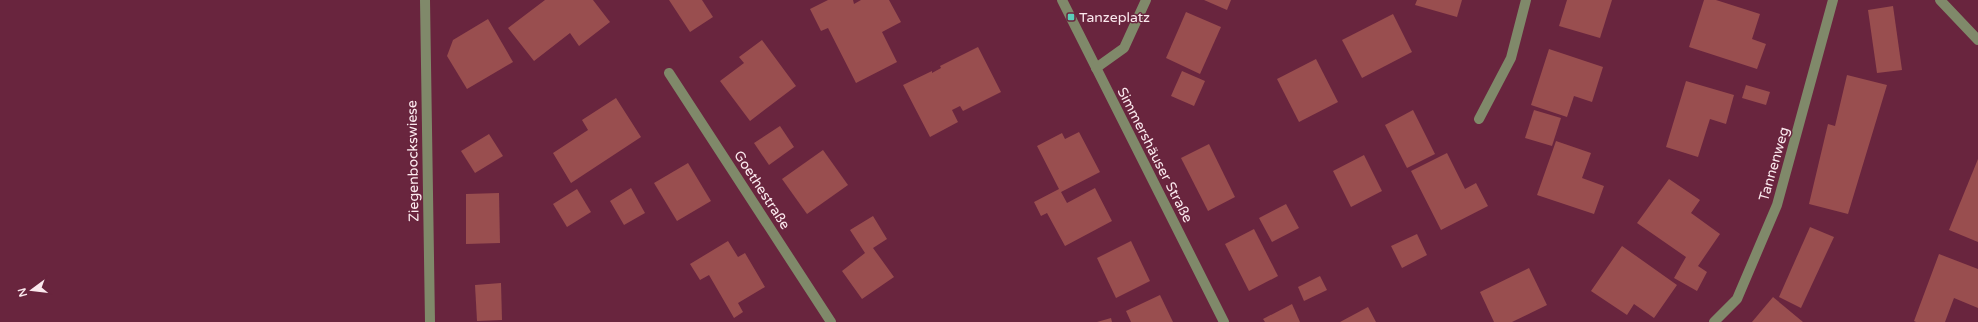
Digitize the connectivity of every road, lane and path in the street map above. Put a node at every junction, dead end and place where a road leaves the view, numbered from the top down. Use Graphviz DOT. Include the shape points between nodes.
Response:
graph roads {
  1 [pos="425,0"];
  2 [pos="1062,0"];
  3 [pos="1146,0"];
  4 [pos="1526,0"];
  5 [pos="1833,0"];
  6 [pos="1940,0"];
  7 [pos="1978,40"];
  8 [pos="1096,68"];
  9 [pos="669,73"];
  10 [pos="1479,119"];
  11 [pos="430,322"];
  12 [pos="831,322"];
  13 [pos="1224,322"];
  14 [pos="1714,322"];
  1 -- 11 [label="street, Ziegenbockswiese"];
  2 -- 8 [label="street, Simmershäuser Straße"];
  3 -- 8 [label="street" via="1124,48"];
  4 -- 10 [label="street" via="1511,58"];
  5 -- 14 [label="street, Tannenweg" via="1778,205 1737,299"];
  6 -- 7 [label="street"];
  8 -- 13 [label="street, Simmershäuser Straße"];
  9 -- 12 [label="street, Goethestraße"];
}
